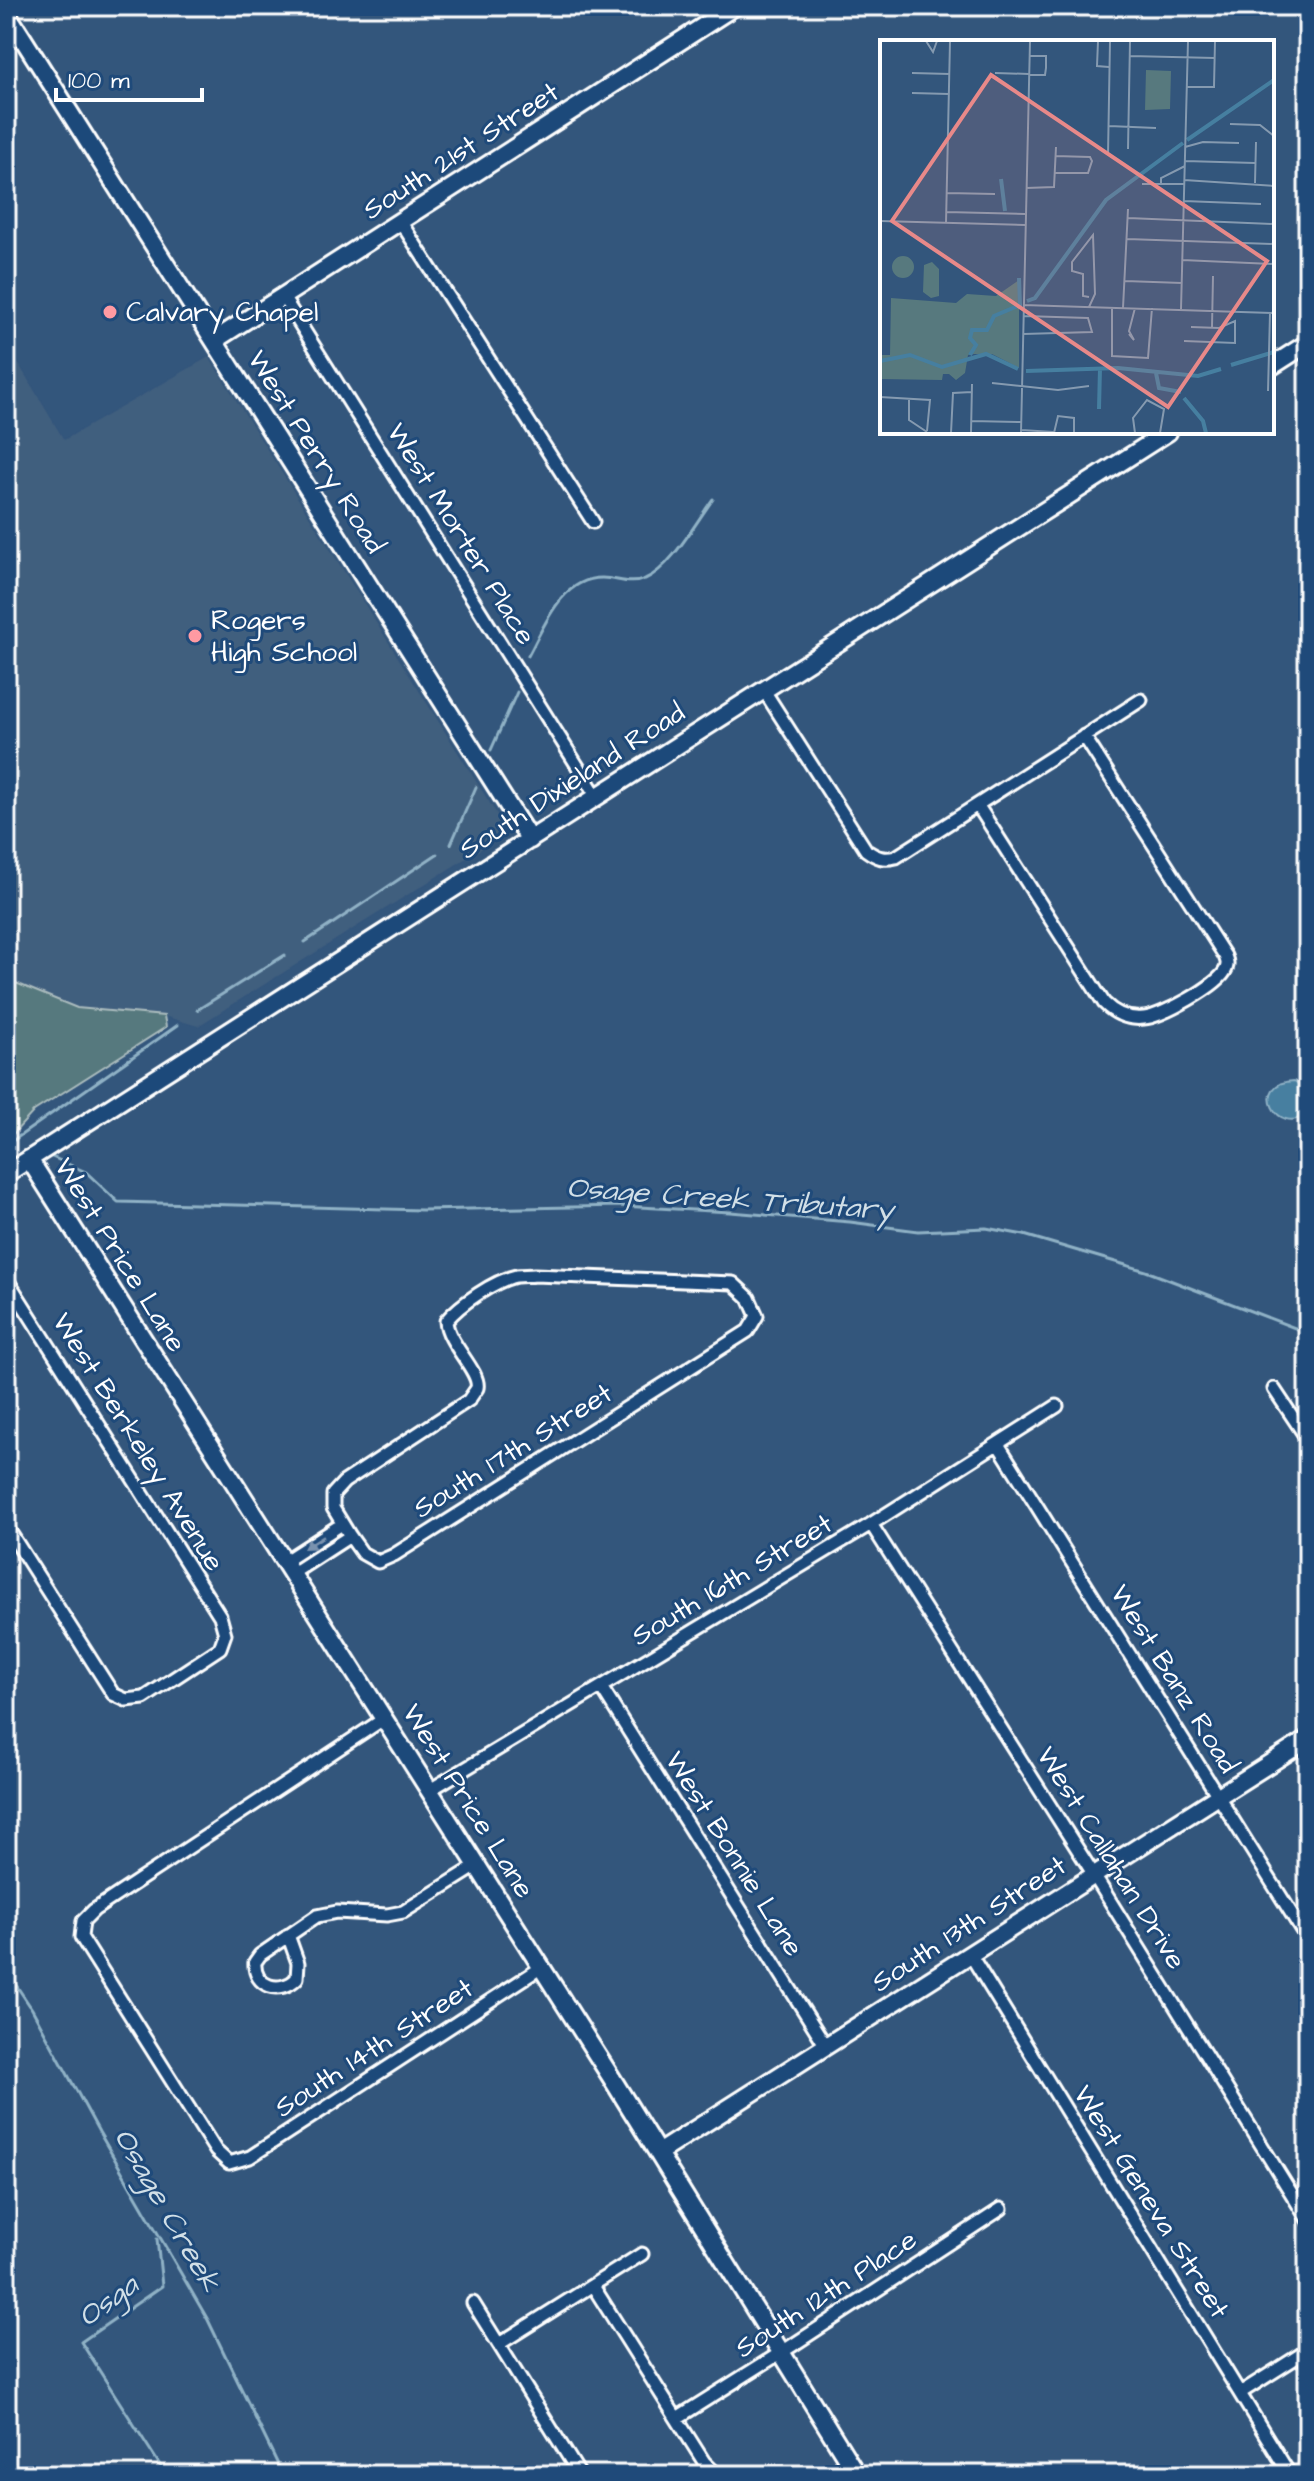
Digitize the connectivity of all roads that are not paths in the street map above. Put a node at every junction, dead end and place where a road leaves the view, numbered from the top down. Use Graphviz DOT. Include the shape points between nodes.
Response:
graph roads {
  1 [pos="735,6"];
  2 [pos="6,12"];
  3 [pos="400,221"];
  4 [pos="283,297"];
  5 [pos="215,340"];
  6 [pos="1308,343"];
  7 [pos="1274,365"];
  8 [pos="1165,434"];
  9 [pos="593,522"];
  10 [pos="763,689"];
  11 [pos="1141,700"];
  12 [pos="1084,736"];
  13 [pos="597,797"];
  14 [pos="978,806"];
  15 [pos="530,840"];
  16 [pos="29,1159"];
  17 [pos="6,1174"];
  18 [pos="6,1278"];
  19 [pos="1274,1389"];
  20 [pos="1057,1406"];
  21 [pos="1308,1440"];
  22 [pos="998,1444"];
  23 [pos="342,1524"];
  24 [pos="871,1524"];
  25 [pos="6,1526"];
  26 [pos="350,1536"];
  27 [pos="289,1567"];
  28 [pos="601,1687"];
  29 [pos="385,1718"];
  30 [pos="1308,1739"];
  31 [pos="430,1790"];
  32 [pos="1219,1796"];
  33 [pos="478,1865"];
  34 [pos="1094,1875"];
  35 [pos="288,1935"];
  36 [pos="1308,1940"];
  37 [pos="970,1954"];
  38 [pos="542,1967"];
  39 [pos="826,2046"];
  40 [pos="658,2153"];
  41 [pos="1001,2209"];
  42 [pos="1308,2220"];
  43 [pos="642,2254"];
  44 [pos="593,2286"];
  45 [pos="473,2303"];
  46 [pos="499,2344"];
  47 [pos="1308,2350"];
  48 [pos="781,2353"];
  49 [pos="1240,2393"];
  50 [pos="677,2418"];
  51 [pos="580,2475"];
  52 [pos="717,2475"];
  53 [pos="857,2475"];
  54 [pos="1290,2475"];
  1 -- 3 [label="street, South 21st Street"];
  2 -- 5 [label="street, West Perry Road"];
  3 -- 4 [label="street, South 21st Street"];
  3 -- 9 [label="street"];
  4 -- 5 [label="street, South 21st Street"];
  4 -- 13 [label="street, West Morter Place"];
  5 -- 15 [label="street, West Perry Road"];
  6 -- 7 [label="street"];
  8 -- 10 [label="street, South Dixieland Road"];
  10 -- 13 [label="street, South Dixieland Road"];
  10 -- 14 [label="street" via="866,850 877,858 896,857"];
  11 -- 12 [label="street"];
  12 -- 14 [label="street"];
  12 -- 14 [label="street" via="1225,956 1225,971 1206,987 1160,1015 1119,1015 1104,1003"];
  13 -- 15 [label="street, South Dixieland Road"];
  15 -- 16 [label="street, South Dixieland Road"];
  16 -- 17 [label="street, South Dixieland Road"];
  16 -- 27 [label="street, West Price Lane"];
  18 -- 25 [label="street, West Berkeley Avenue" via="220,1616 225,1634 220,1648 144,1698 126,1700 113,1694"];
  19 -- 21 [label="street"];
  20 -- 22 [label="street, South 16th Street"];
  22 -- 24 [label="street, South 16th Street"];
  22 -- 32 [label="street, West Banz Road"];
  23 -- 26 [label="street"];
  23 -- 26 [label="street, South 17th Street" via="333,1508 333,1494 344,1482 469,1400 477,1389 446,1331 446,1321 495,1284 535,1275 733,1283 749,1298 757,1316 748,1331 394,1555 378,1562 362,1553"];
  23 -- 27 [label="street, one-way"];
  24 -- 28 [label="street, South 16th Street"];
  24 -- 34 [label="street, West Callahan Drive"];
  26 -- 27 [label="street"];
  27 -- 29 [label="street, West Price Lane"];
  28 -- 31 [label="street, South 16th Street"];
  28 -- 39 [label="street, West Bonnie Lane"];
  29 -- 31 [label="street, West Price Lane"];
  29 -- 38 [label="street, South 14th Street" via="94,1910 83,1921 81,1937 216,2151 229,2163 250,2157"];
  30 -- 32 [label="street, South 13th Street"];
  31 -- 33 [label="street, West Price Lane"];
  32 -- 34 [label="street, South 13th Street"];
  32 -- 36 [label="street, West Banz Road"];
  33 -- 35 [label="street" via="394,1915 329,1913 309,1919"];
  33 -- 38 [label="street, West Price Lane"];
  34 -- 37 [label="street, South 13th Street"];
  34 -- 42 [label="street, West Callahan Drive"];
  35 -- 35 [label="street" via="255,1962 266,1986 287,1985 297,1978 298,1963"];
  37 -- 39 [label="street, South 13th Street"];
  37 -- 49 [label="street, West Geneva Street"];
  38 -- 40 [label="street, West Price Lane"];
  39 -- 40 [label="street, South 13th Street"];
  40 -- 48 [label="street, West Price Lane"];
  41 -- 48 [label="street, South 12th Place"];
  43 -- 44 [label="street"];
  44 -- 46 [label="street"];
  44 -- 50 [label="street"];
  45 -- 46 [label="street"];
  46 -- 51 [label="street"];
  47 -- 49 [label="street"];
  48 -- 50 [label="street, South 12th Place"];
  48 -- 53 [label="street, West Price Lane"];
  49 -- 54 [label="street, West Geneva Street"];
  50 -- 52 [label="street"];
}
